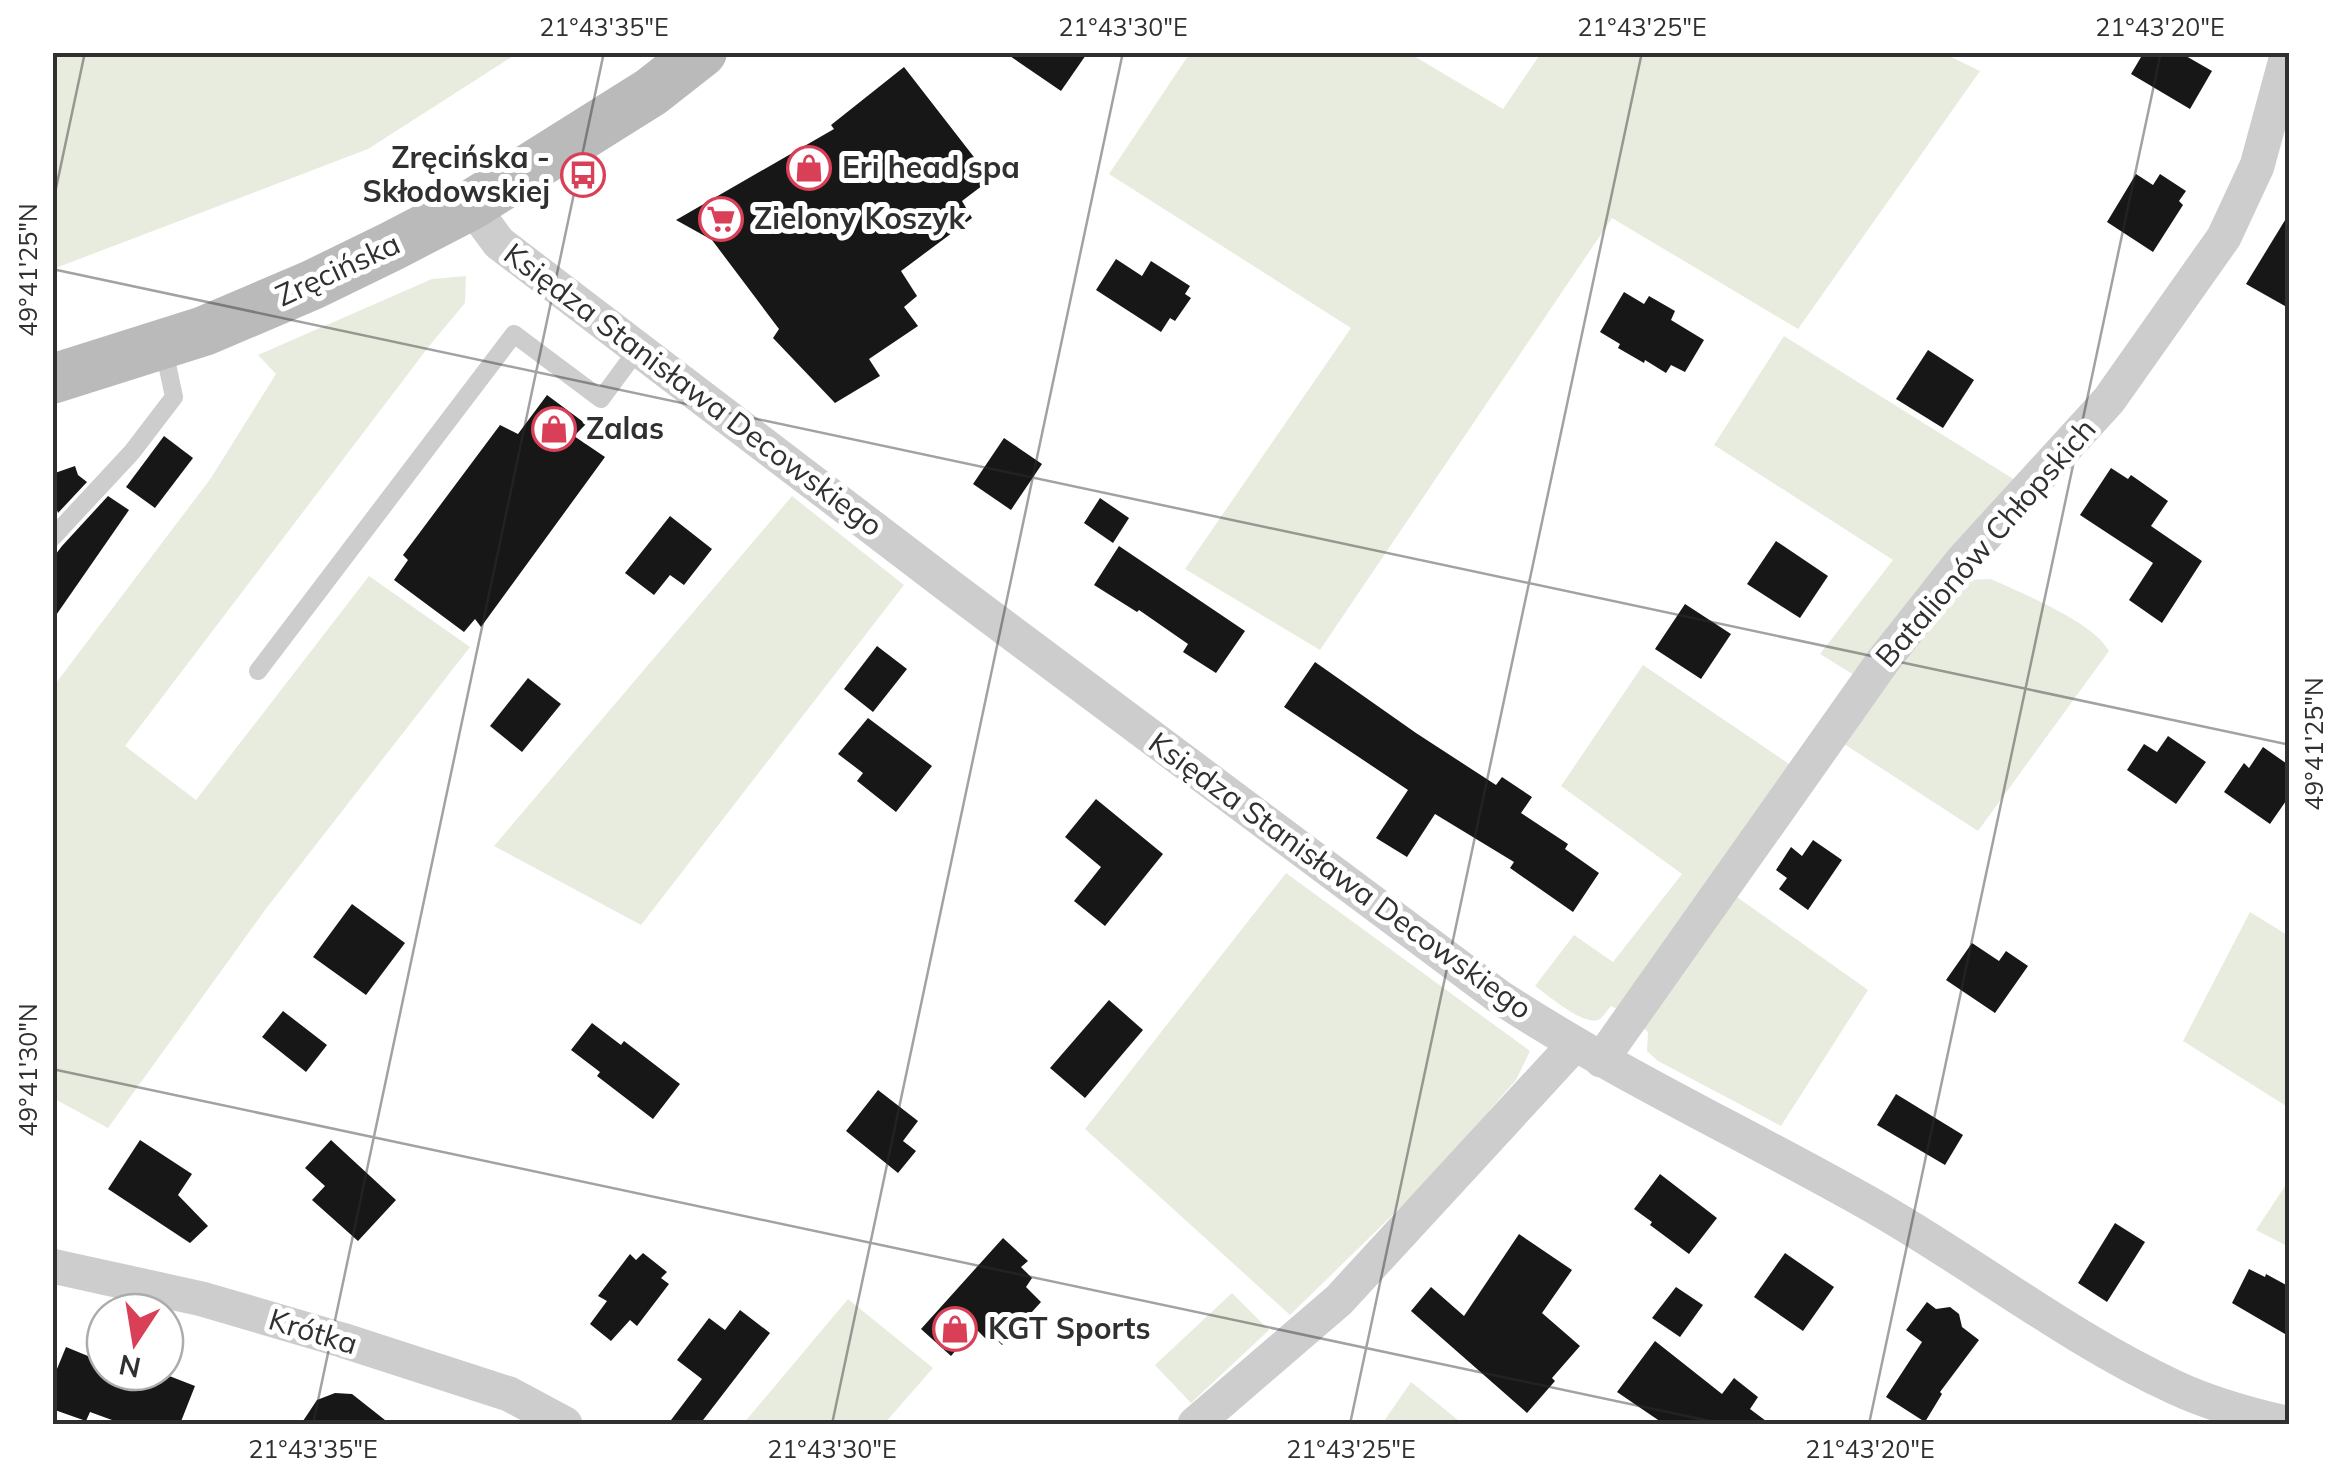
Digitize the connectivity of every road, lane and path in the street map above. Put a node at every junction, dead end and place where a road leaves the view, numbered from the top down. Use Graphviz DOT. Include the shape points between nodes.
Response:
graph roads {
  1 [pos="702,52"];
  2 [pos="2288,52"];
  3 [pos="472,205"];
  4 [pos="163,345"];
  5 [pos="638,349"];
  6 [pos="52,379"];
  7 [pos="52,538"];
  8 [pos="258,671"];
  9 [pos="1588,1052"];
  10 [pos="52,1266"];
  11 [pos="565,1424"];
  12 [pos="1195,1424"];
  13 [pos="2290,1424"];
  1 -- 3 [label="street, Zręcińska" via="651,92"];
  2 -- 9 [label="street, Batalionów Chłopskich" via="2256,166 2224,237 2108,400 1962,561"];
  3 -- 4 [label="street, Zręcińska" via="312,285"];
  3 -- 5 [label="street, Księdza Stanisława Decowskiego" via="499,243"];
  4 -- 6 [label="street, Zręcińska"];
  4 -- 7 [label="lane" via="174,397"];
  5 -- 8 [label="lane" via="600,398 514,334"];
  5 -- 9 [label="street, Księdza Stanisława Decowskiego" via="1378,908"];
  9 -- 12 [label="street, Batalionów Chłopskich" via="1339,1300"];
  9 -- 13 [label="street, Księdza Stanisława Decowskiego" via="1882,1211 2114,1356 2178,1388"];
  10 -- 11 [label="street, Krótka" via="202,1299 342,1340 509,1394"];
}
